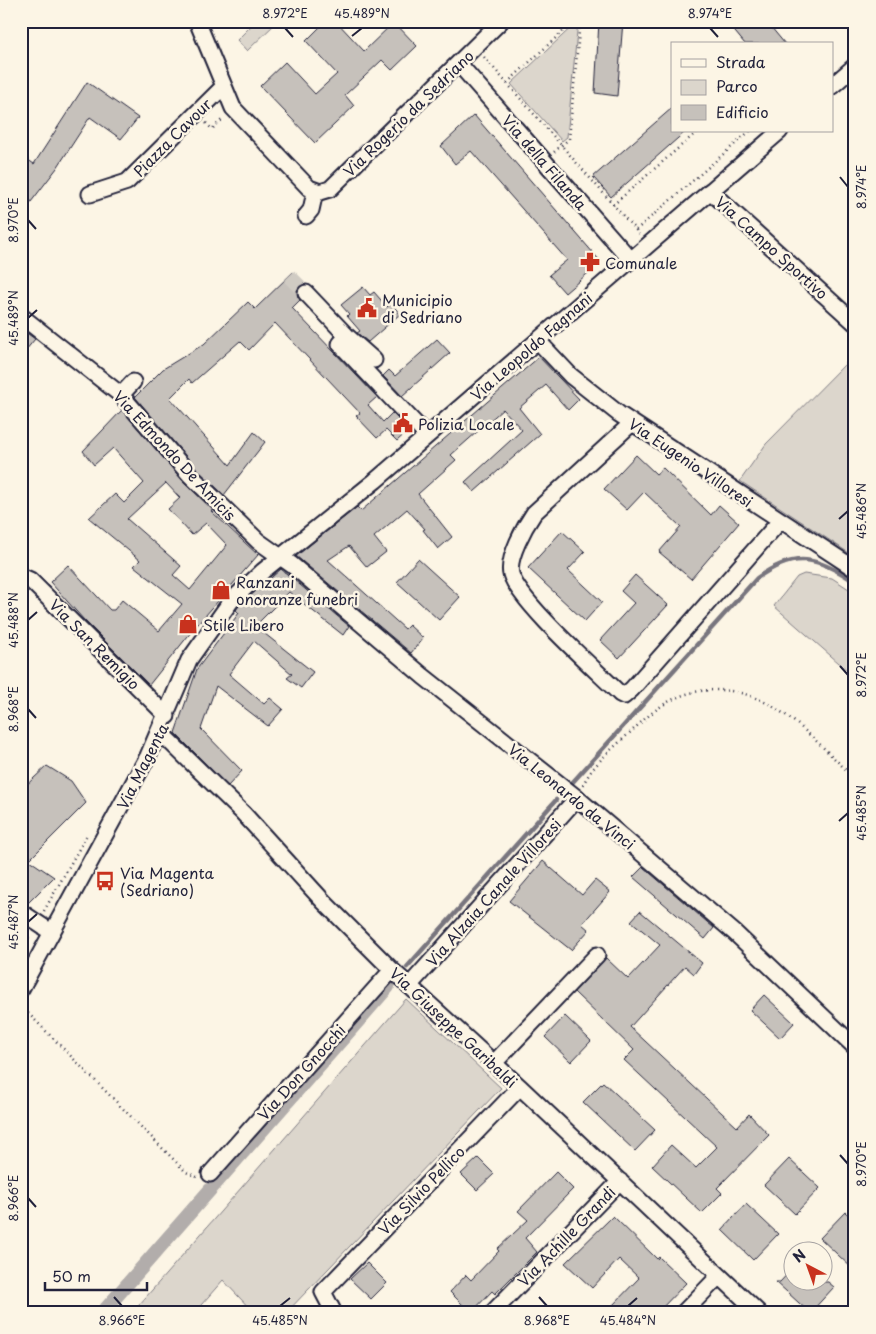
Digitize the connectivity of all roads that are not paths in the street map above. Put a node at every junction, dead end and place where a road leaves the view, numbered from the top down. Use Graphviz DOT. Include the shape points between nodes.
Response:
graph roads {
  1 [pos="197,21"];
  2 [pos="501,21"];
  3 [pos="458,64"];
  4 [pos="855,66"];
  5 [pos="834,84"];
  6 [pos="223,87"];
  7 [pos="779,132"];
  8 [pos="312,190"];
  9 [pos="710,191"];
  10 [pos="90,194"];
  11 [pos="306,216"];
  12 [pos="631,260"];
  13 [pos="306,293"];
  14 [pos="21,316"];
  15 [pos="855,323"];
  16 [pos="347,336"];
  17 [pos="538,341"];
  18 [pos="374,360"];
  19 [pos="134,382"];
  20 [pos="121,395"];
  21 [pos="632,423"];
  22 [pos="427,436"];
  23 [pos="780,521"];
  24 [pos="280,558"];
  25 [pos="855,569"];
  26 [pos="21,576"];
  27 [pos="167,716"];
  28 [pos="160,732"];
  29 [pos="577,798"];
  30 [pos="21,912"];
  31 [pos="52,932"];
  32 [pos="597,955"];
  33 [pos="392,970"];
  34 [pos="409,986"];
  35 [pos="21,989"];
  36 [pos="855,1047"];
  37 [pos="494,1063"];
  38 [pos="520,1087"];
  39 [pos="210,1174"];
  40 [pos="620,1182"];
  41 [pos="719,1276"];
  42 [pos="334,1313"];
  43 [pos="492,1313"];
  44 [pos="683,1313"];
  45 [pos="759,1313"];
  1 -- 6 [label="street"];
  2 -- 3 [label="street, Via Rogerio da Sedriano"];
  3 -- 8 [label="street, Via Rogerio da Sedriano" via="330,189 326,192"];
  3 -- 12 [label="street, Via della Filanda"];
  4 -- 5 [label="street"];
  6 -- 8 [label="street" via="233,108"];
  6 -- 10 [label="street, Piazza Cavour" via="127,182"];
  7 -- 9 [label="street, Via Leopoldo Fagnani"];
  8 -- 11 [label="street" via="311,210"];
  9 -- 12 [label="street, Via Leopoldo Fagnani"];
  9 -- 15 [label="street, Via Campo Sportivo"];
  12 -- 17 [label="street, Via Leopoldo Fagnani"];
  13 -- 16 [label="street"];
  14 -- 20 [label="street, Via Edmondo De Amicis"];
  16 -- 18 [label="street"];
  16 -- 22 [label="street" via="340,344"];
  17 -- 21 [label="street, Via Eugenio Villoresi" via="571,376"];
  17 -- 22 [label="street, Via Leopoldo Fagnani"];
  19 -- 20 [label="street"];
  20 -- 24 [label="street, Via Edmondo De Amicis" via="190,475"];
  21 -- 23 [label="street, Via Eugenio Villoresi"];
  21 -- 23 [label="street" via="534,513 511,567 514,579 529,603 620,694 628,694"];
  22 -- 24 [label="street, Via Leopoldo Fagnani"];
  23 -- 25 [label="street, Via Eugenio Villoresi"];
  24 -- 27 [label="street, Via Magenta" via="231,601 189,660"];
  24 -- 29 [label="street, Via Leonardo da Vinci"];
  26 -- 27 [label="street, Via San Remigio" via="30,580 146,702"];
  27 -- 28 [label="street, Via Magenta"];
  28 -- 31 [label="street, Via Magenta"];
  28 -- 33 [label="street, Via Giuseppe Garibaldi" via="244,813 324,902"];
  29 -- 34 [label="street, Via Alzaia Canale Villoresi"];
  29 -- 36 [label="street, Via Leonardo da Vinci" via="735,934"];
  30 -- 31 [label="street"];
  31 -- 35 [label="street, Via Magenta"];
  32 -- 37 [label="street"];
  33 -- 34 [label="street, Via Giuseppe Garibaldi"];
  33 -- 39 [label="street, Via Don Gnocchi"];
  34 -- 37 [label="street, Via Giuseppe Garibaldi"];
  37 -- 38 [label="street, Via Giuseppe Garibaldi"];
  38 -- 40 [label="street, Via Giuseppe Garibaldi"];
  38 -- 42 [label="street, Via Silvio Pellico" via="323,1292"];
  40 -- 41 [label="street, Via Giuseppe Garibaldi"];
  40 -- 43 [label="street, Via Achille Grandi"];
  41 -- 44 [label="street"];
  41 -- 45 [label="street, Via Giuseppe Garibaldi"];
}
